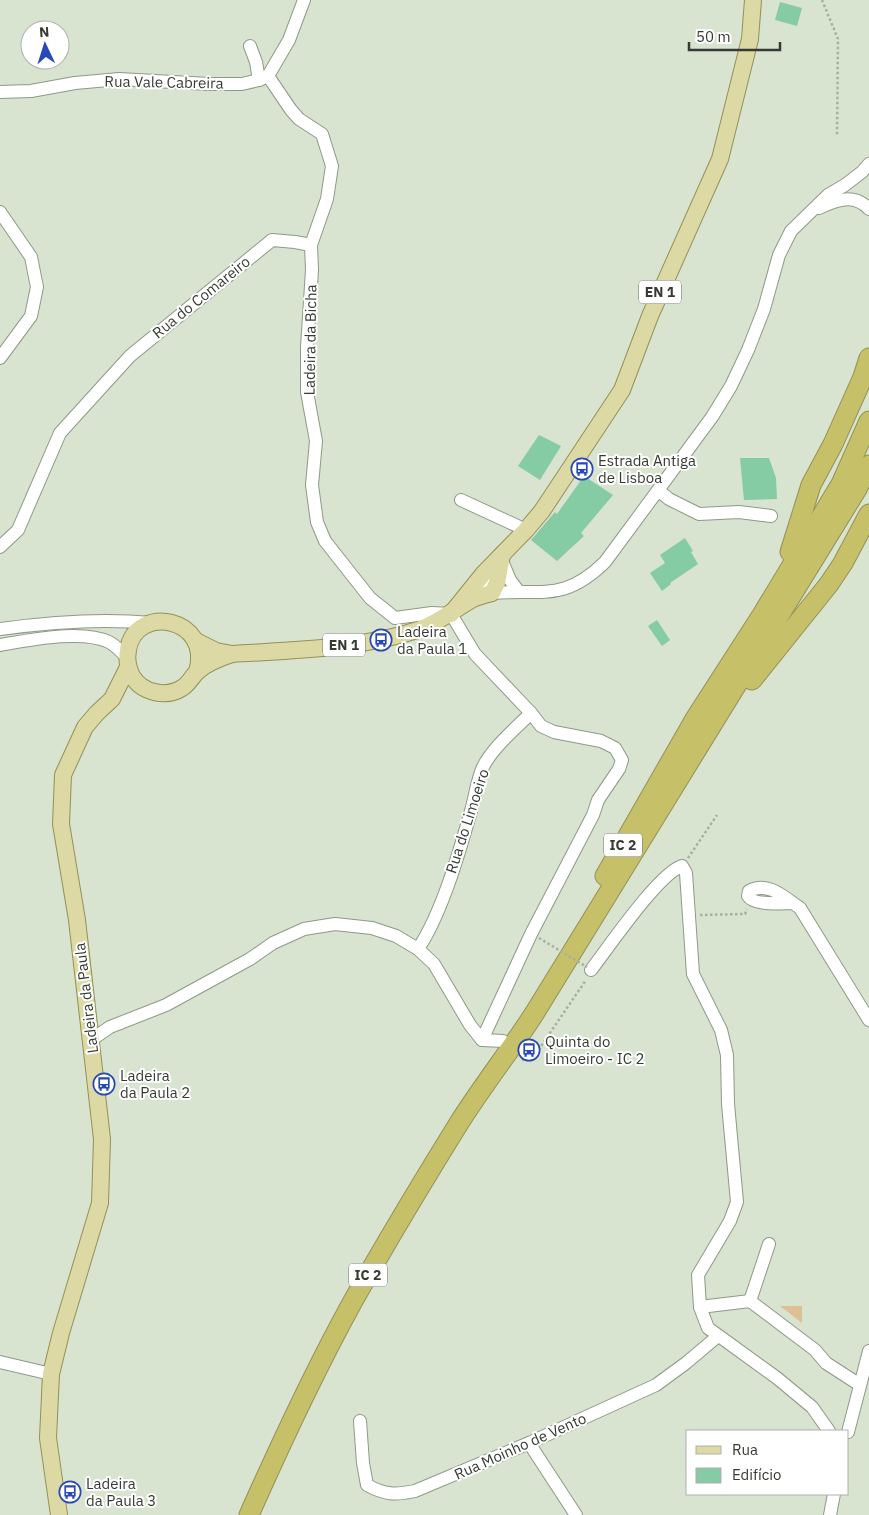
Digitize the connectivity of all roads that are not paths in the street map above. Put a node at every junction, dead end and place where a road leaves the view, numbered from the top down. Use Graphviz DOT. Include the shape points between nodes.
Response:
graph roads {
  1 [pos="304,0"];
  2 [pos="753,0"];
  3 [pos="250,46"];
  4 [pos="264,78"];
  5 [pos="0,92"];
  6 [pos="869,164"];
  7 [pos="869,210"];
  8 [pos="0,212"];
  9 [pos="809,212"];
  10 [pos="311,245"];
  11 [pos="0,358"];
  12 [pos="869,358"];
  13 [pos="869,421"];
  14 [pos="869,465"];
  15 [pos="658,491"];
  16 [pos="462,500"];
  17 [pos="869,514"];
  18 [pos="771,516"];
  19 [pos="526,530"];
  20 [pos="0,547"];
  21 [pos="502,558"];
  22 [pos="484,573"];
  23 [pos="519,592"];
  24 [pos="492,593"];
  25 [pos="451,614"];
  26 [pos="762,615"];
  27 [pos="151,623"];
  28 [pos="0,629"];
  29 [pos="196,640"];
  30 [pos="0,645"];
  31 [pos="232,654"];
  32 [pos="127,662"];
  33 [pos="197,672"];
  34 [pos="151,692"];
  35 [pos="112,699"];
  36 [pos="722,712"];
  37 [pos="532,713"];
  38 [pos="750,900"];
  39 [pos="418,949"];
  40 [pos="589,969"];
  41 [pos="869,1020"];
  42 [pos="91,1040"];
  43 [pos="482,1040"];
  44 [pos="503,1041"];
  45 [pos="488,1078"];
  46 [pos="769,1244"];
  47 [pos="750,1301"];
  48 [pos="700,1307"];
  49 [pos="718,1336"];
  50 [pos="869,1352"];
  51 [pos="0,1362"];
  52 [pos="51,1374"];
  53 [pos="860,1384"];
  54 [pos="360,1421"];
  55 [pos="828,1430"];
  56 [pos="848,1430"];
  57 [pos="530,1443"];
  58 [pos="264,1481"];
  59 [pos="834,1495"];
  60 [pos="59,1515"];
  61 [pos="249,1515"];
  62 [pos="266,1515"];
  63 [pos="576,1515"];
  64 [pos="830,1515"];
  1 -- 4 [label="street" via="289,40"];
  2 -- 19 [label="main road, EN 1" via="750,39 720,159 650,316 622,390"];
  3 -- 4 [label="street"];
  4 -- 5 [label="street, Rua Vale Cabreira" via="242,84 119,79"];
  4 -- 10 [label="street" via="299,119 322,134 332,166 327,199"];
  6 -- 9 [label="street"];
  7 -- 9 [label="street" via="857,201 845,199"];
  8 -- 11 [label="street" via="31,257 37,287 31,316"];
  9 -- 15 [label="street" via="791,232 779,255 764,309 731,386"];
  10 -- 20 [label="street, Rua do Comareiro" via="272,240 130,356 60,433 18,530"];
  10 -- 25 [label="street, Ladeira da Bicha" via="307,392 316,441 312,485 317,522 325,541 370,598 387,613 395,618"];
  12 -- 26 [label="highway" via="833,444 811,485 797,533"];
  13 -- 26 [label="highway, IC 2" via="841,484"];
  14 -- 36 [label="highway, IC 2"];
  15 -- 18 [label="street" via="699,514 738,512"];
  15 -- 23 [label="street" via="590,577 570,588 544,593"];
  16 -- 19 [label="street"];
  17 -- 36 [label="highway" via="828,584 756,676"];
  19 -- 21 [label="main road, EN 1"];
  21 -- 22 [label="main road, EN 1"];
  21 -- 23 [label="street" via="510,580"];
  21 -- 24 [label="main road, EN 1"];
  22 -- 24 [label="street"];
  22 -- 25 [label="main road, EN 1"];
  23 -- 24 [label="street"];
  24 -- 25 [label="main road, EN 1" via="473,599"];
  25 -- 31 [label="main road, EN 1" via="423,628 381,640"];
  25 -- 37 [label="street" via="475,654"];
  26 -- 44 [label="highway, IC 2" via="695,719 610,867"];
  27 -- 28 [label="street" via="107,620 45,622"];
  27 -- 29 [label="main road" via="166,621 181,626"];
  27 -- 32 [label="main road" via="134,636 128,646"];
  29 -- 31 [label="main road, EN 1" via="216,651"];
  29 -- 33 [label="main road" via="200,656"];
  30 -- 32 [label="street" via="46,638 97,638 110,643"];
  31 -- 33 [label="main road, EN 1"];
  32 -- 34 [label="main road" via="137,682"];
  32 -- 35 [label="main road"];
  33 -- 34 [label="main road" via="186,685 173,692"];
  34 -- 35 [label="main road"];
  35 -- 42 [label="main road, Ladeira da Paula" via="85,727 63,775 61,824 77,920"];
  36 -- 45 [label="highway, IC 2" via="519,1037"];
  37 -- 39 [label="street, Rua do Limoeiro" via="483,766 445,890"];
  37 -- 43 [label="street" via="541,726 554,732 600,741 615,748 622,760 598,800"];
  38 -- 41 [label="street" via="749,891 766,887 800,908"];
  39 -- 42 [label="street" via="396,936 372,928 335,924 304,929 272,943 250,959 166,1005 110,1027"];
  39 -- 43 [label="street" via="434,964"];
  40 -- 48 [label="street" via="651,892 675,868 682,866 686,873 693,974 721,1030 727,1055 737,1202 730,1221 698,1275"];
  42 -- 52 [label="main road, Ladeira da Paula" via="102,1139 100,1202"];
  43 -- 44 [label="street"];
  44 -- 45 [label="highway, IC 2"];
  45 -- 58 [label="highway, IC 2" via="353,1302"];
  46 -- 47 [label="street"];
  47 -- 48 [label="street"];
  47 -- 53 [label="street" via="826,1362"];
  48 -- 49 [label="street" via="708,1328"];
  49 -- 55 [label="street" via="812,1407"];
  49 -- 57 [label="street, Rua Moinho de Vento" via="656,1385"];
  50 -- 53 [label="street"];
  51 -- 52 [label="street"];
  52 -- 60 [label="main road, Ladeira da Paula" via="48,1438"];
  53 -- 56 [label="street"];
  54 -- 57 [label="street, Rua Moinho de Vento" via="367,1485 378,1492 415,1492"];
  57 -- 63 [label="street"];
  58 -- 61 [label="highway, IC 2"];
  58 -- 62 [label="highway"];
  59 -- 64 [label="street"];
}
